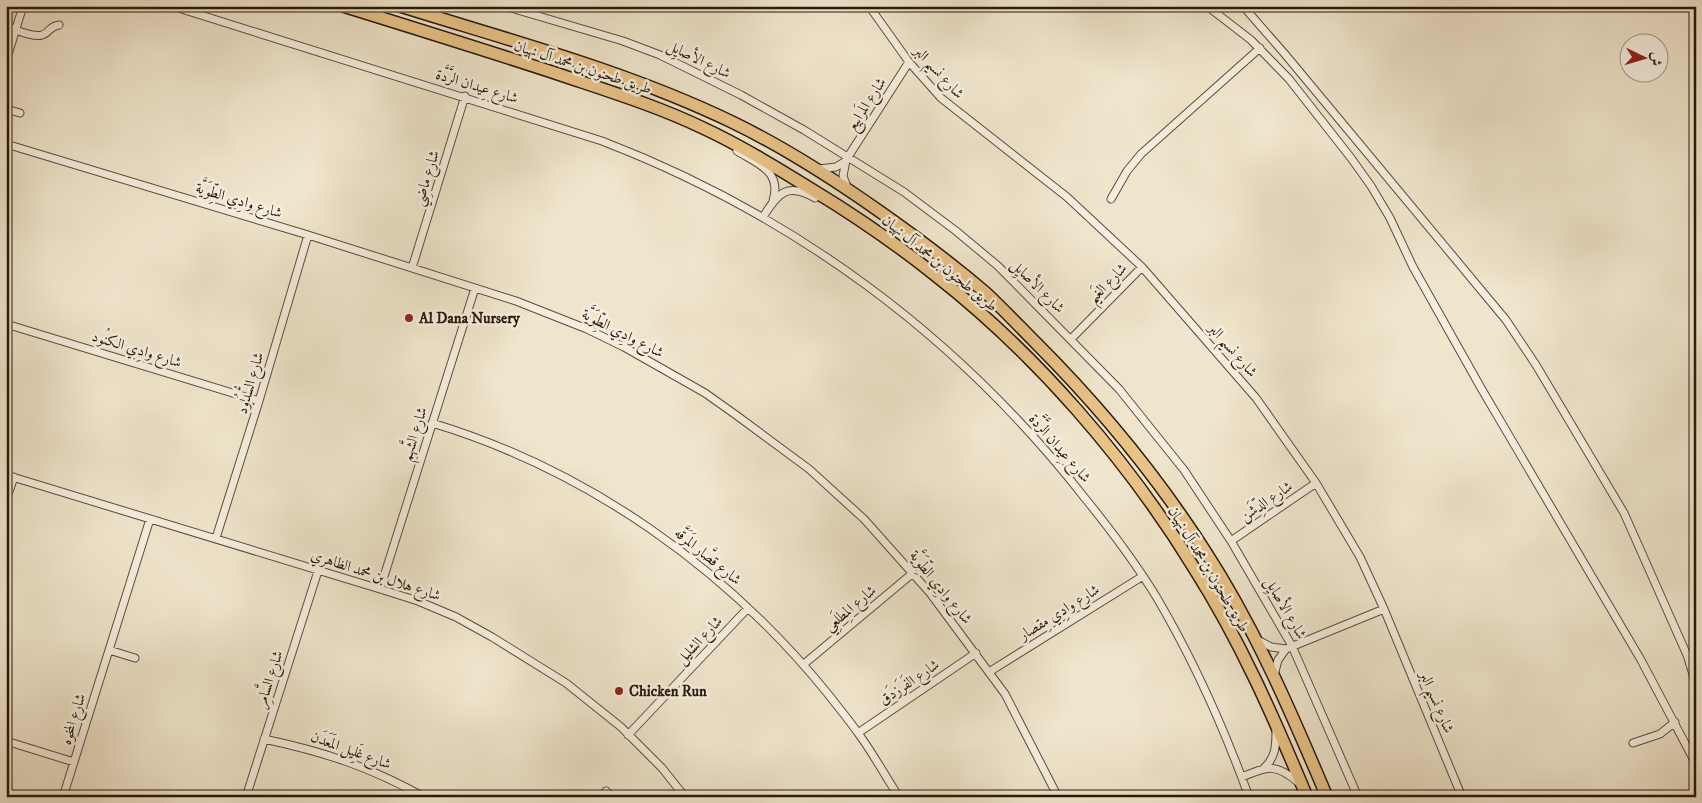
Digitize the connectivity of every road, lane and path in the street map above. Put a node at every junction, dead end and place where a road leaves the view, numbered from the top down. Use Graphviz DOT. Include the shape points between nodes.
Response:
graph roads {
  1 [pos="23,6"];
  2 [pos="172,6"];
  3 [pos="343,6"];
  4 [pos="400,6"];
  5 [pos="504,6"];
  6 [pos="868,6"];
  7 [pos="1207,6"];
  8 [pos="1244,6"];
  9 [pos="59,26"];
  10 [pos="6,27"];
  11 [pos="16,29"];
  12 [pos="1260,48"];
  13 [pos="6,61"];
  14 [pos="909,62"];
  15 [pos="465,96"];
  16 [pos="6,109"];
  17 [pos="20,113"];
  18 [pos="704,128"];
  19 [pos="6,144"];
  20 [pos="847,159"];
  21 [pos="818,169"];
  22 [pos="850,190"];
  23 [pos="1112,199"];
  24 [pos="773,201"];
  25 [pos="854,215"];
  26 [pos="763,217"];
  27 [pos="308,235"];
  28 [pos="1142,267"];
  29 [pos="412,268"];
  30 [pos="475,288"];
  31 [pos="6,324"];
  32 [pos="1072,339"];
  33 [pos="259,401"];
  34 [pos="432,423"];
  35 [pos="10,476"];
  36 [pos="1316,484"];
  37 [pos="6,500"];
  38 [pos="150,519"];
  39 [pos="216,538"];
  40 [pos="1231,541"];
  41 [pos="318,571"];
  42 [pos="913,573"];
  43 [pos="1143,576"];
  44 [pos="380,589"];
  45 [pos="748,608"];
  46 [pos="1384,609"];
  47 [pos="1256,639"];
  48 [pos="1289,647"];
  49 [pos="109,650"];
  50 [pos="976,653"];
  51 [pos="136,658"];
  52 [pos="804,664"];
  53 [pos="989,672"];
  54 [pos="1274,675"];
  55 [pos="1696,684"];
  56 [pos="1275,721"];
  57 [pos="1675,722"];
  58 [pos="858,733"];
  59 [pos="628,735"];
  60 [pos="264,739"];
  61 [pos="6,741"];
  62 [pos="1633,743"];
  63 [pos="74,762"];
  64 [pos="1696,764"];
  65 [pos="1264,768"];
  66 [pos="1242,777"];
  67 [pos="606,791"];
  68 [pos="1305,792"];
  69 [pos="1459,796"];
  70 [pos="63,797"];
  71 [pos="246,797"];
  72 [pos="424,797"];
  73 [pos="612,797"];
  74 [pos="685,797"];
  75 [pos="899,797"];
  76 [pos="1058,797"];
  77 [pos="1249,797"];
  78 [pos="1326,797"];
  79 [pos="1358,797"];
  1 -- 11 [label="street"];
  2 -- 15 [label="street, شارع عِيدان الرَّدَّة"];
  3 -- 18 [label="main road, طريق طحنون بن محمد آل نهيان" via="631,98"];
  4 -- 21 [label="main road, طريق طحنون بن محمد آل نهيان" via="628,77 734,122"];
  5 -- 20 [label="street, شارع الأصايِل" via="660,55 749,99"];
  6 -- 14 [label="street, شارع نسيم البر"];
  7 -- 12 [label="street"];
  8 -- 55 [label="street" via="1506,320 1624,513 1687,655"];
  9 -- 11 [label="street" via="40,36"];
  10 -- 11 [label="street"];
  11 -- 13 [label="street"];
  12 -- 23 [label="street" via="1141,154 1127,171"];
  12 -- 57 [label="street" via="1351,158 1384,208 1413,268 1476,380"];
  14 -- 20 [label="street, شارع المَرابِيع"];
  14 -- 28 [label="street, شارع نسيم البر" via="942,98 1067,197"];
  15 -- 26 [label="street, شارع عِيدان الرَّدَّة" via="602,140"];
  15 -- 29 [label="street, شارع ماضِي"];
  16 -- 17 [label="street"];
  18 -- 24 [label="street" via="714,138 770,173 776,188"];
  18 -- 25 [label="main road, طريق طحنون بن محمد آل نهيان" via="778,168"];
  19 -- 27 [label="street, شارع وادِي الطِّوَيَّة"];
  20 -- 21 [label="street" via="830,169"];
  20 -- 22 [label="street" via="843,176"];
  20 -- 32 [label="street, شارع الأصايِل" via="904,192 956,231 998,266"];
  21 -- 22 [label="main road, طريق طحنون بن محمد آل نهيان"];
  22 -- 47 [label="main road, طريق طحنون بن محمد آل نهيان" via="987,294 1098,408 1195,536"];
  24 -- 25 [label="street" via="783,192 798,190"];
  24 -- 26 [label="street"];
  25 -- 56 [label="main road, طريق طحنون بن محمد آل نهيان" via="938,276 1040,370 1086,421 1161,517 1195,569 1240,649"];
  26 -- 43 [label="street, شارع عِيدان الرَّدَّة" via="885,298 974,375 1063,470"];
  27 -- 29 [label="street, شارع وادِي الطِّوَيَّة"];
  27 -- 33 [label="street, شارع السُّدُود"];
  28 -- 32 [label="street, شارع الغَيم"];
  28 -- 36 [label="street, شارع نسيم البر" via="1256,398"];
  29 -- 30 [label="street, شارع وادِي الطِّوَيَّة"];
  30 -- 34 [label="street, شارع الشَّهم"];
  30 -- 42 [label="street, شارع وادِي الطِّوَيَّة" via="588,329 705,393 809,469 864,519"];
  31 -- 33 [label="street, شارع وادِي الكنُود"];
  32 -- 40 [label="street, شارع الأصايِل" via="1135,407 1184,470"];
  33 -- 39 [label="street, شارع السُّدُود"];
  34 -- 44 [label="street, شارع الشَّهم"];
  34 -- 45 [label="street, شارع قصَّار المَرَقَّه" via="518,454 601,496 683,552"];
  35 -- 37 [label="street"];
  35 -- 38 [label="street, شارع هلال بن محمد الظاهري"];
  36 -- 40 [label="street, شارع الدِّشَن"];
  36 -- 46 [label="street, شارع نسيم البر" via="1360,557"];
  38 -- 39 [label="street, شارع هلال بن محمد الظاهري"];
  38 -- 49 [label="street, شارع المخوه"];
  39 -- 41 [label="street, شارع هلال بن محمد الظاهري"];
  40 -- 48 [label="street, شارع الأصايِل"];
  41 -- 44 [label="street, شارع هلال بن محمد الظاهري"];
  41 -- 60 [label="street, شارع السَّامِر"];
  42 -- 50 [label="street, شارع وادِي الطِّوَيَّة"];
  42 -- 52 [label="street, شارع المِطلَعِي"];
  43 -- 53 [label="street, شارع وادِي مِقصار"];
  43 -- 66 [label="street, شارع عِيدان الرَّدَّة" via="1204,688"];
  44 -- 59 [label="street, شارع هلال بن محمد الظاهري" via="437,609 474,627 566,682"];
  45 -- 52 [label="street, شارع قصَّار المَرَقَّه"];
  45 -- 59 [label="street, شارع الشليل"];
  46 -- 48 [label="street"];
  46 -- 69 [label="street, شارع نسيم البر"];
  47 -- 48 [label="street" via="1271,647"];
  47 -- 54 [label="main road, طريق طحنون بن محمد آل نهيان"];
  48 -- 54 [label="street" via="1278,660"];
  48 -- 79 [label="street, شارع الأصايِل"];
  49 -- 51 [label="street"];
  49 -- 63 [label="street, شارع المخوه"];
  50 -- 53 [label="street, شارع وادِي الطِّوَيَّة"];
  50 -- 58 [label="street, شارع الفَرَزدَق"];
  52 -- 58 [label="street, شارع قصَّار المَرَقَّه"];
  53 -- 76 [label="street, شارع وادِي الطِّوَيَّة" via="1005,694"];
  54 -- 78 [label="main road, طريق طحنون بن محمد آل نهيان"];
  56 -- 65 [label="street" via="1276,749"];
  56 -- 68 [label="main road, طريق طحنون بن محمد آل نهيان"];
  57 -- 62 [label="street" via="1660,734"];
  57 -- 64 [label="street"];
  58 -- 75 [label="street, شارع قصَّار المَرَقَّه"];
  59 -- 74 [label="street, شارع هلال بن محمد الظاهري" via="662,768"];
  60 -- 71 [label="street, شارع السَّامِر"];
  60 -- 72 [label="street, شارع غَلِيل المَعَدَن" via="310,749 366,768"];
  61 -- 63 [label="street"];
  63 -- 70 [label="street, شارع المخوه"];
  65 -- 66 [label="street"];
  65 -- 68 [label="street" via="1282,770"];
  66 -- 77 [label="street, شارع عِيدان الرَّدَّة"];
  67 -- 73 [label="street"];
}
